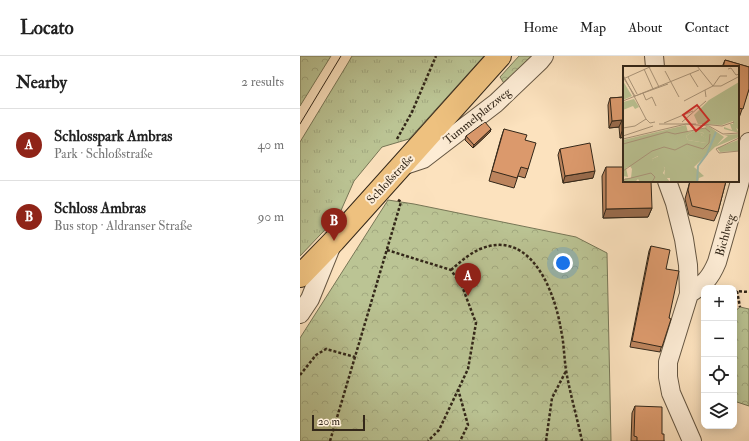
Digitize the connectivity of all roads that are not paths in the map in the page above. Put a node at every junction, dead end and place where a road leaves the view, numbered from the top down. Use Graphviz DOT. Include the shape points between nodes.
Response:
graph roads {
  1 [pos="500,56"];
  2 [pos="544,56"];
  3 [pos="654,56"];
  4 [pos="655,66"];
  5 [pos="749,142"];
  6 [pos="402,166"];
  7 [pos="667,182"];
  8 [pos="334,241"];
  9 [pos="300,276"];
  10 [pos="689,294"];
  11 [pos="300,314"];
  12 [pos="692,441"];
  1 -- 6 [label="main road, Schloßstraße"];
  2 -- 6 [label="street, Tummelplatzweg" via="490,108 423,159"];
  3 -- 4 [label="street"];
  5 -- 10 [label="street, Bichlweg" via="716,267 710,278"];
  6 -- 8 [label="main road, Schloßstraße"];
  7 -- 10 [label="street" via="684,239"];
  8 -- 9 [label="main road"];
  8 -- 11 [label="street, Schloßstraße" via="310,298"];
  10 -- 12 [label="street" via="668,362 668,377 671,393"];
}
